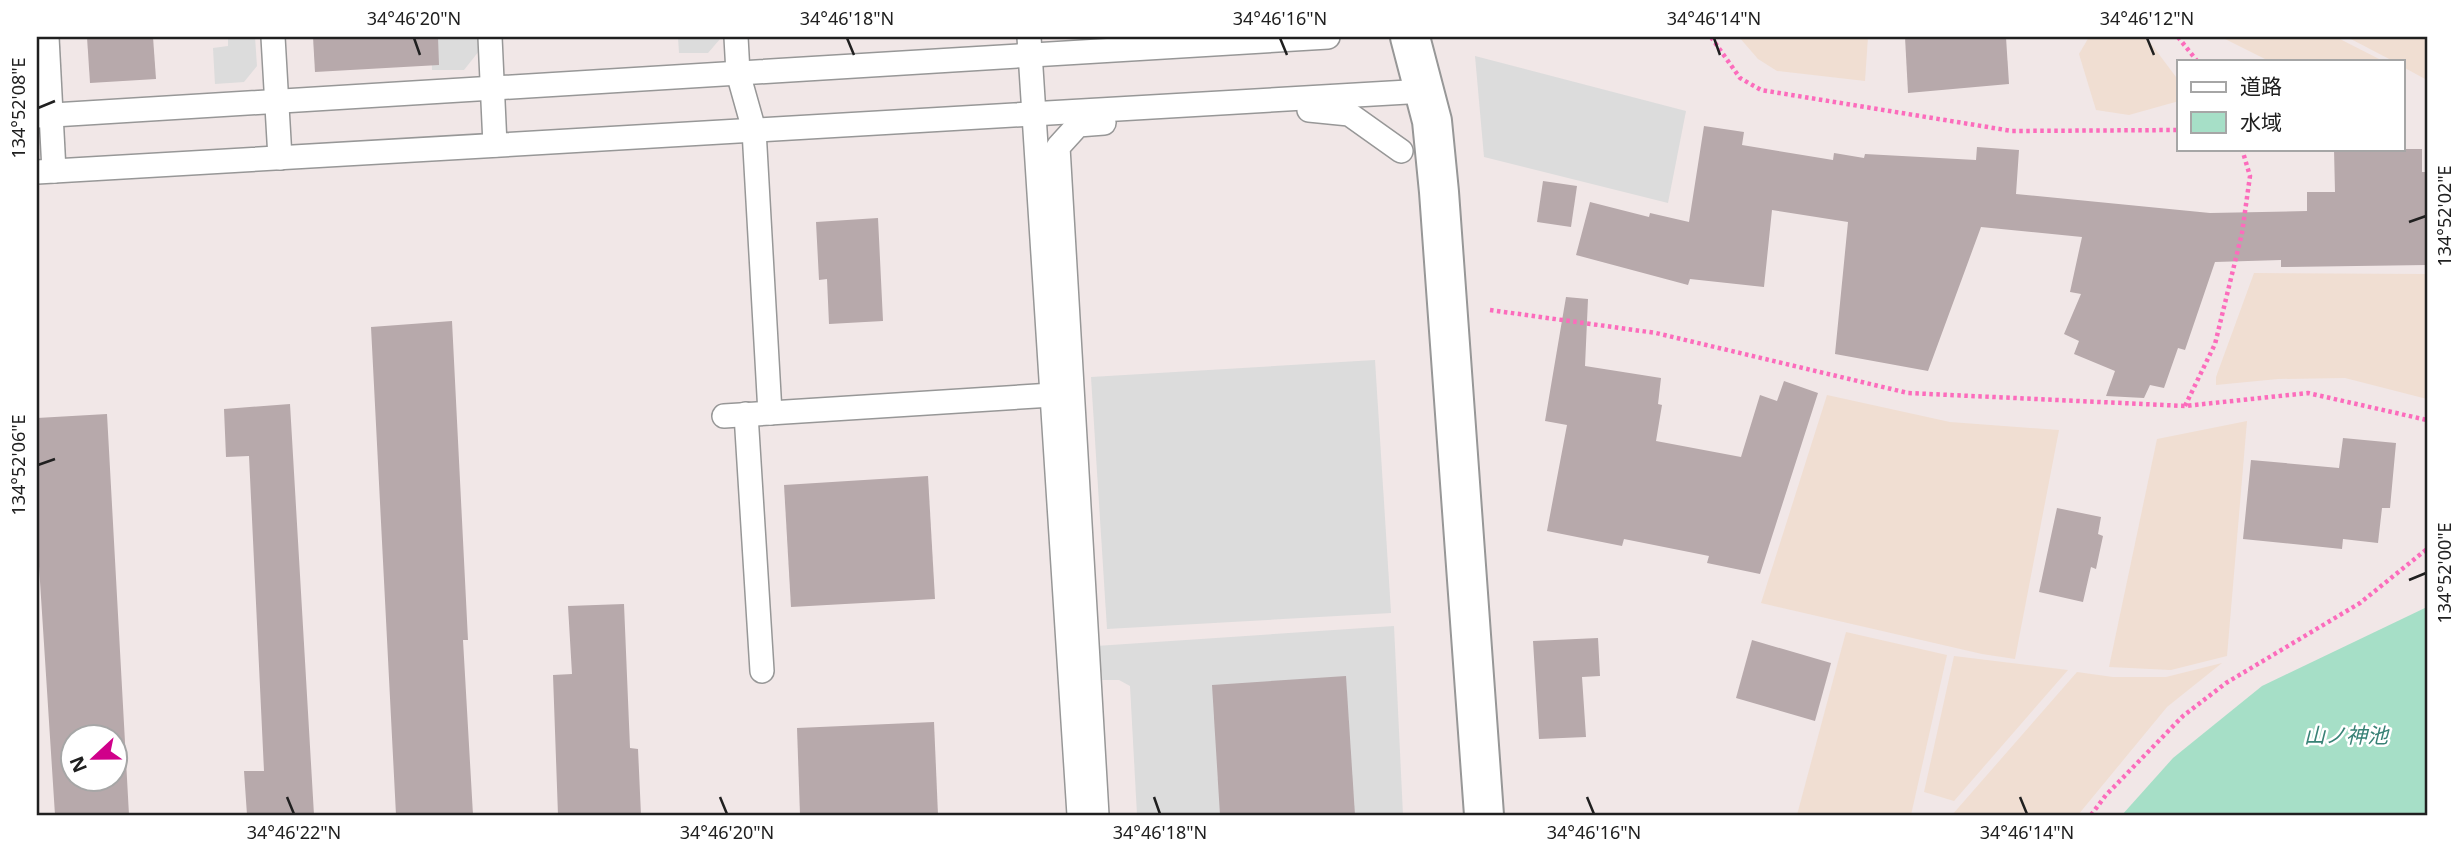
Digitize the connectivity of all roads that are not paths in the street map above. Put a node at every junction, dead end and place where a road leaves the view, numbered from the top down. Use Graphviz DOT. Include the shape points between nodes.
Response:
graph roads {
  1 [pos="47,37"];
  2 [pos="273,37"];
  3 [pos="490,37"];
  4 [pos="736,37"];
  5 [pos="1328,37"];
  6 [pos="1410,37"];
  7 [pos="1029,46"];
  8 [pos="738,73"];
  9 [pos="492,88"];
  10 [pos="1425,91"];
  11 [pos="276,101"];
  12 [pos="1033,114"];
  13 [pos="44,115"];
  14 [pos="754,130"];
  15 [pos="495,145"];
  16 [pos="1401,151"];
  17 [pos="280,158"];
  18 [pos="46,172"];
  19 [pos="1052,395"];
  20 [pos="770,413"];
  21 [pos="762,671"];
  22 [pos="1079,815"];
  23 [pos="1097,815"];
  24 [pos="1484,815"];
  1 -- 13 [label="lane"];
  2 -- 11 [label="lane"];
  3 -- 9 [label="lane"];
  4 -- 8 [label="lane"];
  5 -- 7 [label="lane"];
  6 -- 10 [label="street"];
  7 -- 8 [label="lane"];
  7 -- 12 [label="lane"];
  8 -- 9 [label="lane"];
  8 -- 14 [label="lane"];
  9 -- 11 [label="lane"];
  9 -- 15 [label="lane"];
  10 -- 12 [label="lane"];
  10 -- 24 [label="street" via="1438,180"];
  11 -- 13 [label="lane"];
  11 -- 17 [label="lane"];
  12 -- 14 [label="lane"];
  12 -- 19 [label="lane"];
  13 -- 18 [label="lane"];
  14 -- 15 [label="lane"];
  14 -- 20 [label="lane"];
  15 -- 17 [label="lane"];
  16 -- 23 [label="lane" via="1349,114 1323,109 1077,125 1058,147"];
  17 -- 18 [label="lane"];
  19 -- 20 [label="lane"];
  19 -- 22 [label="lane"];
  20 -- 21 [label="lane" via="735,415"];
}
